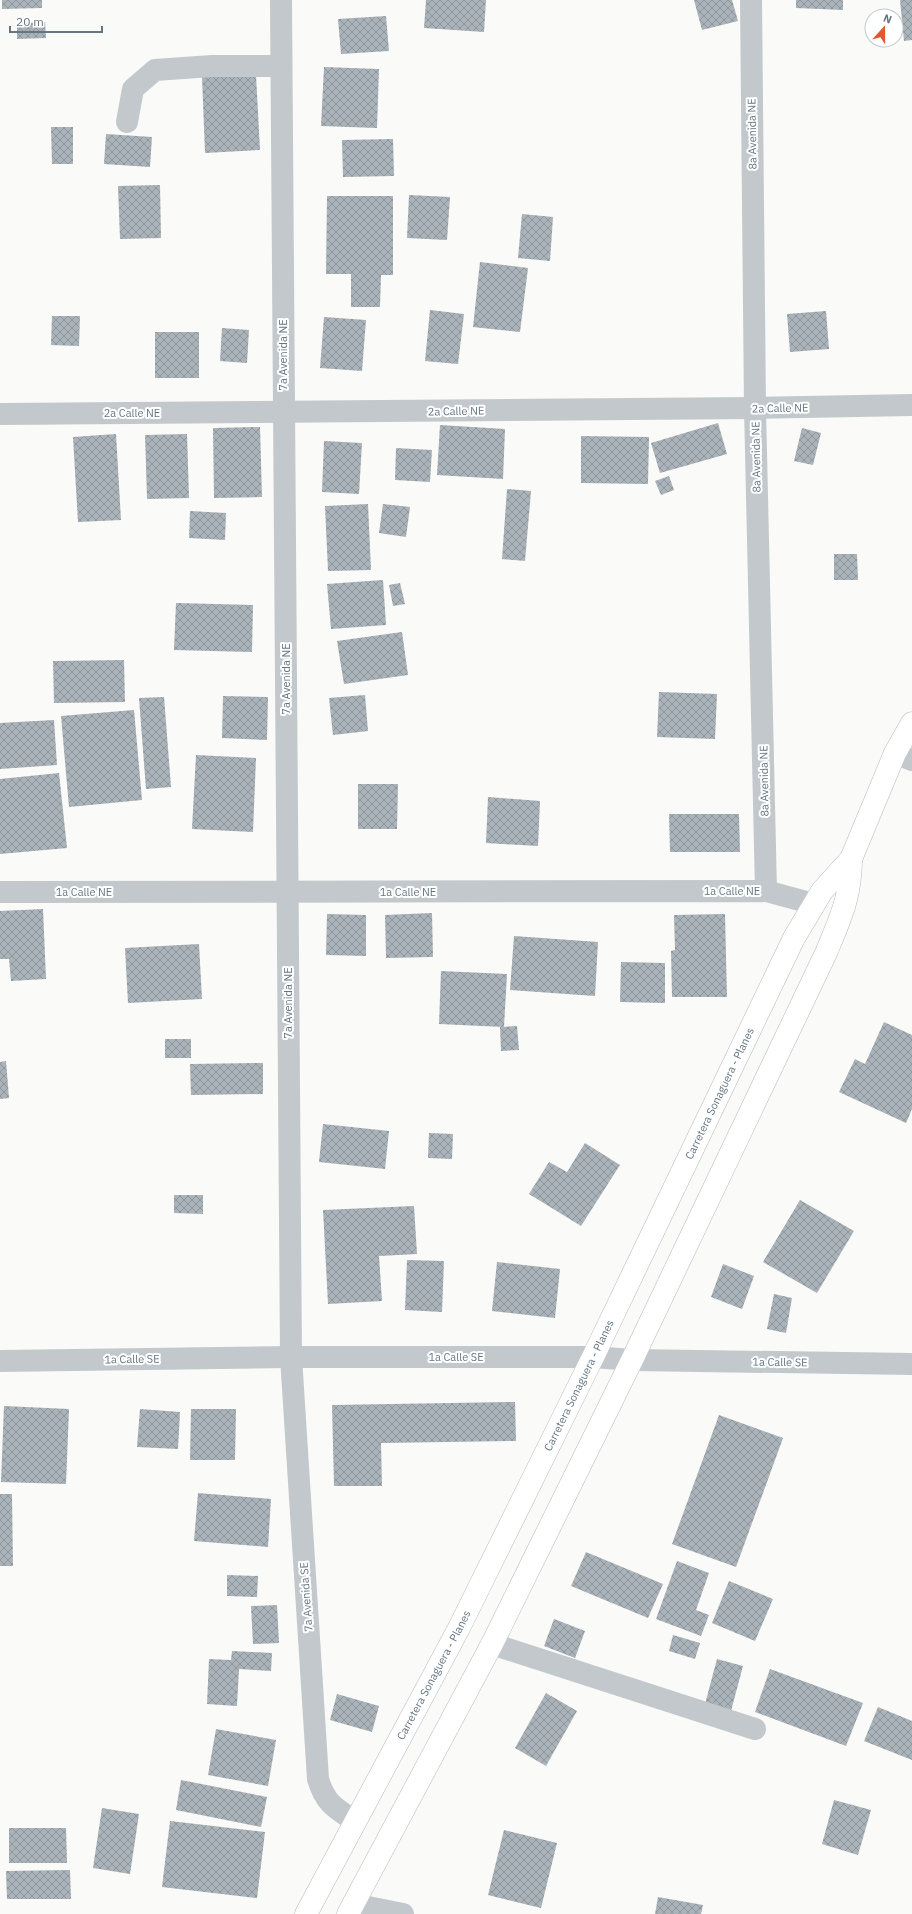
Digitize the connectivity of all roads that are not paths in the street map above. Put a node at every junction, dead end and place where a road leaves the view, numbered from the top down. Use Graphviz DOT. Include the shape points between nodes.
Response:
graph roads {
  1 [pos="281,0"];
  2 [pos="751,0"];
  3 [pos="281,66"];
  4 [pos="126,122"];
  5 [pos="912,405"];
  6 [pos="755,408"];
  7 [pos="284,413"];
  8 [pos="0,414"];
  9 [pos="912,723"];
  10 [pos="904,756"];
  11 [pos="851,859"];
  12 [pos="766,891"];
  13 [pos="0,892"];
  14 [pos="287,892"];
  15 [pos="814,904"];
  16 [pos="593,1356"];
  17 [pos="291,1357"];
  18 [pos="632,1360"];
  19 [pos="0,1361"];
  20 [pos="912,1364"];
  21 [pos="492,1644"];
  22 [pos="755,1729"];
  23 [pos="355,1821"];
  24 [pos="350,1909"];
  25 [pos="306,1914"];
  26 [pos="402,1914"];
  1 -- 3 [label="street, 7a Avenida NE"];
  2 -- 6 [label="street, 8a Avenida NE"];
  3 -- 4 [label="street" via="212,66 156,70 133,89"];
  3 -- 7 [label="street, 7a Avenida NE"];
  5 -- 6 [label="street, 2a Calle NE"];
  6 -- 7 [label="street, 2a Calle NE"];
  6 -- 12 [label="street, 8a Avenida NE"];
  7 -- 8 [label="street, 2a Calle NE"];
  7 -- 14 [label="street, 7a Avenida NE"];
  9 -- 10 [label="main road, Carretera Sonaguera - Planes"];
  10 -- 11 [label="main road, Carretera Sonaguera - Planes"];
  11 -- 15 [label="main road, Carretera Sonaguera - Planes" via="822,891"];
  11 -- 18 [label="main road, Carretera Sonaguera - Planes" via="851,877 846,903 826,953"];
  12 -- 14 [label="street, 1a Calle NE"];
  12 -- 15 [label="street, 1a Calle NE"];
  13 -- 14 [label="street, 1a Calle NE"];
  14 -- 17 [label="street, 7a Avenida NE"];
  15 -- 16 [label="main road, Carretera Sonaguera - Planes" via="791,945"];
  16 -- 17 [label="street, 1a Calle SE"];
  16 -- 18 [label="street, 1a Calle SE"];
  16 -- 23 [label="main road, Carretera Sonaguera - Planes" via="459,1628"];
  17 -- 19 [label="street, 1a Calle SE"];
  17 -- 23 [label="street, 7a Avenida SE" via="318,1779 322,1792 330,1804"];
  18 -- 20 [label="street, 1a Calle SE"];
  18 -- 21 [label="main road, Carretera Sonaguera - Planes"];
  21 -- 22 [label="street"];
  21 -- 24 [label="main road, Carretera Sonaguera - Planes"];
  23 -- 25 [label="main road, Carretera Sonaguera - Planes"];
  24 -- 26 [label="street"];
}
